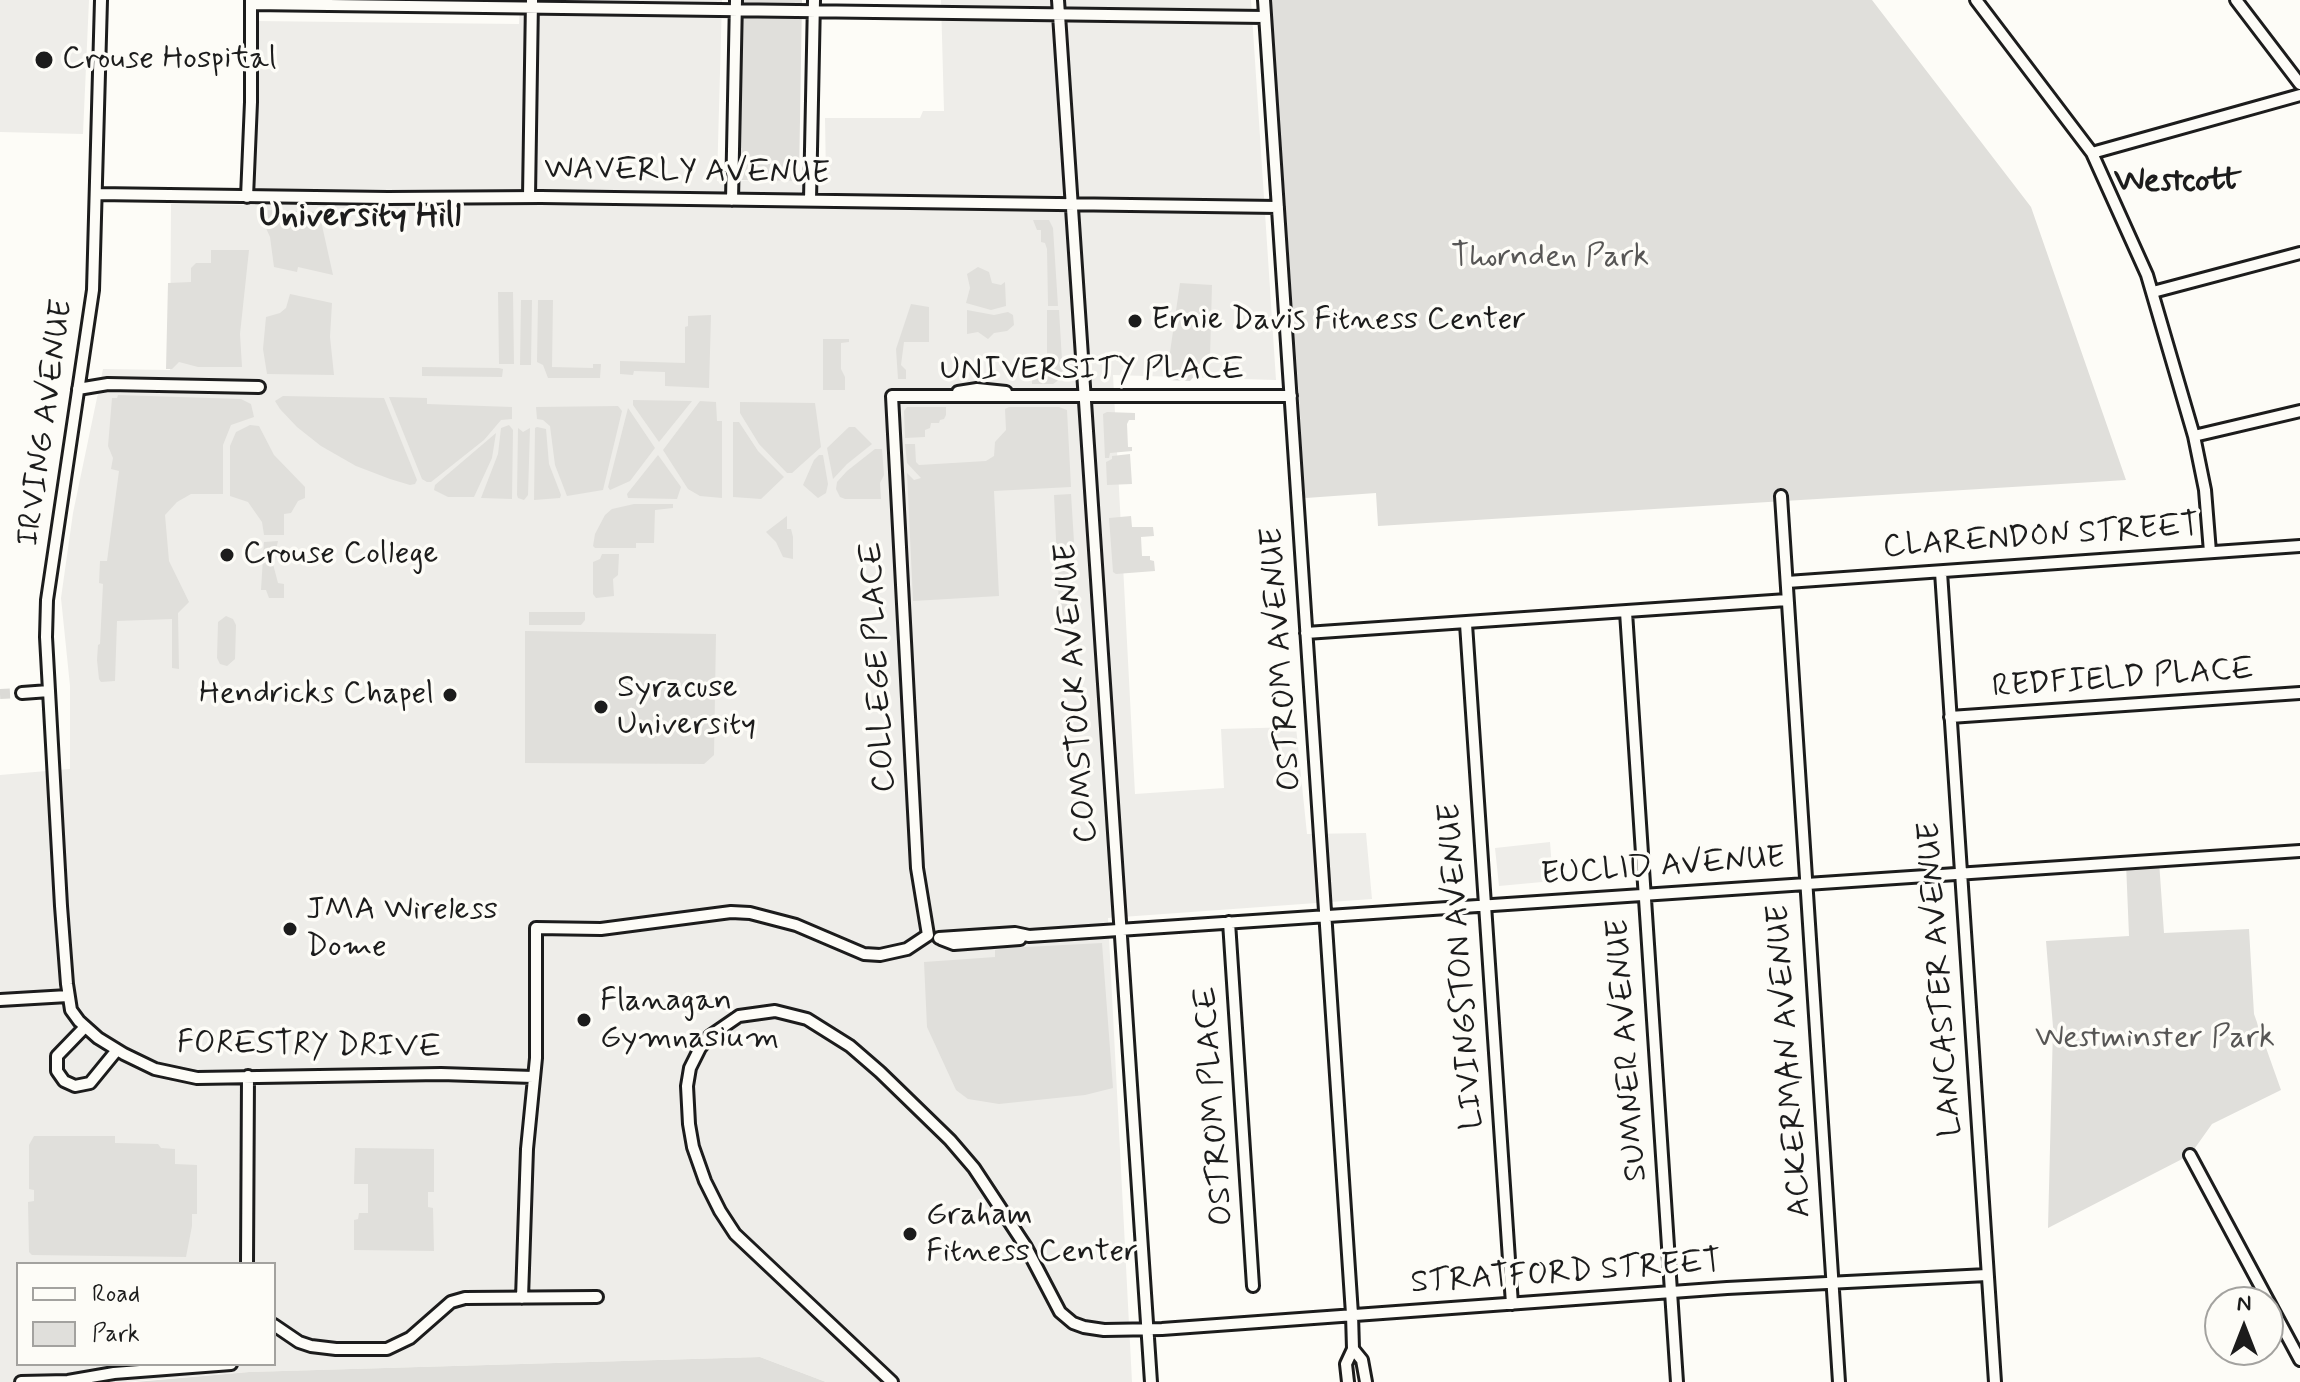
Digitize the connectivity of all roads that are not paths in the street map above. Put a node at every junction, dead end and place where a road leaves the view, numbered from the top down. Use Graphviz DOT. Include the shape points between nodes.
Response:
graph roads {
  1 [pos="101,0"];
  2 [pos="814,0"];
  3 [pos="1058,0"];
  4 [pos="1264,0"];
  5 [pos="1976,0"];
  6 [pos="2236,0"];
  7 [pos="251,2"];
  8 [pos="532,5"];
  9 [pos="736,5"];
  10 [pos="814,12"];
  11 [pos="1059,15"];
  12 [pos="1265,17"];
  13 [pos="2300,84"];
  14 [pos="2300,95"];
  15 [pos="2092,153"];
  16 [pos="96,194"];
  17 [pos="247,197"];
  18 [pos="529,197"];
  19 [pos="732,200"];
  20 [pos="810,200"];
  21 [pos="1074,205"];
  22 [pos="1278,207"];
  23 [pos="2300,253"];
  24 [pos="2153,292"];
  25 [pos="259,387"];
  26 [pos="78,389"];
  27 [pos="892,396"];
  28 [pos="1291,396"];
  29 [pos="1085,397"];
  30 [pos="2300,411"];
  31 [pos="2194,436"];
  32 [pos="1781,496"];
  33 [pos="2300,546"];
  34 [pos="2210,552"];
  35 [pos="1941,572"];
  36 [pos="1787,582"];
  37 [pos="1787,600"];
  38 [pos="1626,612"];
  39 [pos="1466,624"];
  40 [pos="1306,633"];
  41 [pos="49,691"];
  42 [pos="22,693"];
  43 [pos="2300,693"];
  44 [pos="1950,717"];
  45 [pos="2300,851"];
  46 [pos="1960,873"];
  47 [pos="1805,884"];
  48 [pos="1645,896"];
  49 [pos="1486,905"];
  50 [pos="1327,916"];
  51 [pos="1229,922"];
  52 [pos="1121,929"];
  53 [pos="933,936"];
  54 [pos="68,996"];
  55 [pos="0,1000"];
  56 [pos="85,1027"];
  57 [pos="117,1050"];
  58 [pos="248,1076"];
  59 [pos="533,1077"];
  60 [pos="2190,1155"];
  61 [pos="247,1262"];
  62 [pos="1987,1275"];
  63 [pos="1833,1283"];
  64 [pos="1253,1286"];
  65 [pos="1671,1292"];
  66 [pos="597,1297"];
  67 [pos="522,1298"];
  68 [pos="1512,1304"];
  69 [pos="1352,1314"];
  70 [pos="276,1326"];
  71 [pos="1148,1329"];
  72 [pos="1353,1349"];
  73 [pos="2300,1360"];
  74 [pos="205,1366"];
  75 [pos="21,1382"];
  76 [pos="892,1382"];
  77 [pos="1151,1382"];
  78 [pos="1348,1382"];
  79 [pos="1366,1382"];
  80 [pos="1677,1382"];
  81 [pos="1839,1382"];
  82 [pos="1995,1382"];
  1 -- 16 [label="street, IRVING AVENUE"];
  2 -- 10 [label="street"];
  3 -- 11 [label="street, COMSTOCK AVENUE"];
  4 -- 12 [label="street, OSTROM AVENUE"];
  5 -- 15 [label="street"];
  6 -- 13 [label="street"];
  7 -- 8 [label="street"];
  7 -- 17 [label="street"];
  8 -- 9 [label="street"];
  8 -- 18 [label="street"];
  9 -- 10 [label="street"];
  9 -- 19 [label="street"];
  10 -- 11 [label="street"];
  10 -- 20 [label="street"];
  11 -- 12 [label="street"];
  11 -- 21 [label="street, COMSTOCK AVENUE"];
  12 -- 22 [label="street, OSTROM AVENUE"];
  14 -- 15 [label="street"];
  15 -- 24 [label="street"];
  16 -- 17 [label="street, WAVERLY AVENUE"];
  16 -- 26 [label="street, IRVING AVENUE" via="93,290"];
  17 -- 18 [label="street, WAVERLY AVENUE"];
  18 -- 19 [label="street, WAVERLY AVENUE"];
  19 -- 20 [label="street, WAVERLY AVENUE"];
  20 -- 21 [label="street, WAVERLY AVENUE"];
  21 -- 22 [label="street, WAVERLY AVENUE"];
  21 -- 29 [label="street, COMSTOCK AVENUE"];
  22 -- 28 [label="street, OSTROM AVENUE"];
  23 -- 24 [label="street"];
  24 -- 31 [label="street"];
  25 -- 26 [label="street" via="108,384"];
  26 -- 41 [label="street, IRVING AVENUE" via="47,600"];
  27 -- 29 [label="street, UNIVERSITY PLACE"];
  27 -- 53 [label="street, COLLEGE PLACE" via="917,868"];
  28 -- 29 [label="street, UNIVERSITY PLACE"];
  28 -- 40 [label="street, OSTROM AVENUE"];
  29 -- 52 [label="street, COMSTOCK AVENUE"];
  30 -- 31 [label="street"];
  31 -- 34 [label="street"];
  32 -- 36 [label="street, ACKERMAN AVENUE"];
  33 -- 34 [label="street, CLARENDON STREET"];
  34 -- 35 [label="street, CLARENDON STREET"];
  35 -- 36 [label="street, CLARENDON STREET"];
  35 -- 44 [label="street, LANCASTER AVENUE"];
  36 -- 37 [label="street, ACKERMAN AVENUE"];
  37 -- 38 [label="street"];
  37 -- 47 [label="street, ACKERMAN AVENUE"];
  38 -- 39 [label="street"];
  38 -- 48 [label="street, SUMNER AVENUE"];
  39 -- 40 [label="street"];
  39 -- 49 [label="street, LIVINGSTON AVENUE"];
  40 -- 50 [label="street, OSTROM AVENUE"];
  41 -- 42 [label="street"];
  41 -- 54 [label="street, IRVING AVENUE"];
  43 -- 44 [label="street, REDFIELD PLACE"];
  44 -- 46 [label="street, LANCASTER AVENUE"];
  45 -- 46 [label="street, EUCLID AVENUE"];
  46 -- 47 [label="street, EUCLID AVENUE"];
  46 -- 62 [label="street, LANCASTER AVENUE"];
  47 -- 48 [label="street, EUCLID AVENUE"];
  47 -- 63 [label="street, ACKERMAN AVENUE"];
  48 -- 49 [label="street, EUCLID AVENUE"];
  48 -- 65 [label="street, SUMNER AVENUE"];
  49 -- 50 [label="street, EUCLID AVENUE"];
  49 -- 68 [label="street, LIVINGSTON AVENUE"];
  50 -- 51 [label="street, EUCLID AVENUE"];
  50 -- 69 [label="street, OSTROM AVENUE"];
  51 -- 52 [label="street, EUCLID AVENUE"];
  51 -- 64 [label="street, OSTROM PLACE"];
  52 -- 53 [label="street, EUCLID AVENUE"];
  52 -- 71 [label="street, COMSTOCK AVENUE"];
  53 -- 59 [label="street" via="880,955 750,913 601,929 536,928"];
  54 -- 55 [label="street"];
  54 -- 56 [label="street, FORESTRY DRIVE" via="71,1010"];
  56 -- 57 [label="street, FORESTRY DRIVE"];
  56 -- 57 [label="street" via="57,1056 57,1071 64,1081 75,1086 90,1083"];
  57 -- 58 [label="street, FORESTRY DRIVE" via="174,1074"];
  58 -- 59 [label="street, FORESTRY DRIVE"];
  58 -- 61 [label="street"];
  59 -- 67 [label="street"];
  60 -- 73 [label="street"];
  62 -- 63 [label="street, STRATFORD STREET"];
  62 -- 82 [label="street, LANCASTER AVENUE"];
  63 -- 65 [label="street, STRATFORD STREET"];
  63 -- 81 [label="street, ACKERMAN AVENUE"];
  65 -- 68 [label="street, STRATFORD STREET"];
  65 -- 80 [label="street, SUMNER AVENUE"];
  66 -- 67 [label="street"];
  67 -- 70 [label="street" via="451,1302 410,1338 387,1349 311,1346"];
  68 -- 69 [label="street, STRATFORD STREET"];
  69 -- 71 [label="street, STRATFORD STREET"];
  69 -- 72 [label="street, OSTROM AVENUE"];
  71 -- 76 [label="street, STRATFORD STREET" via="1084,1327 1060,1312 1026,1247 974,1168 850,1046 790,1013 739,1016 710,1036 690,1068 689,1124 705,1181 735,1234"];
  71 -- 77 [label="street, COMSTOCK AVENUE"];
  72 -- 78 [label="street" via="1346,1364"];
  72 -- 79 [label="street" via="1362,1360"];
  74 -- 75 [label="street"];
}
